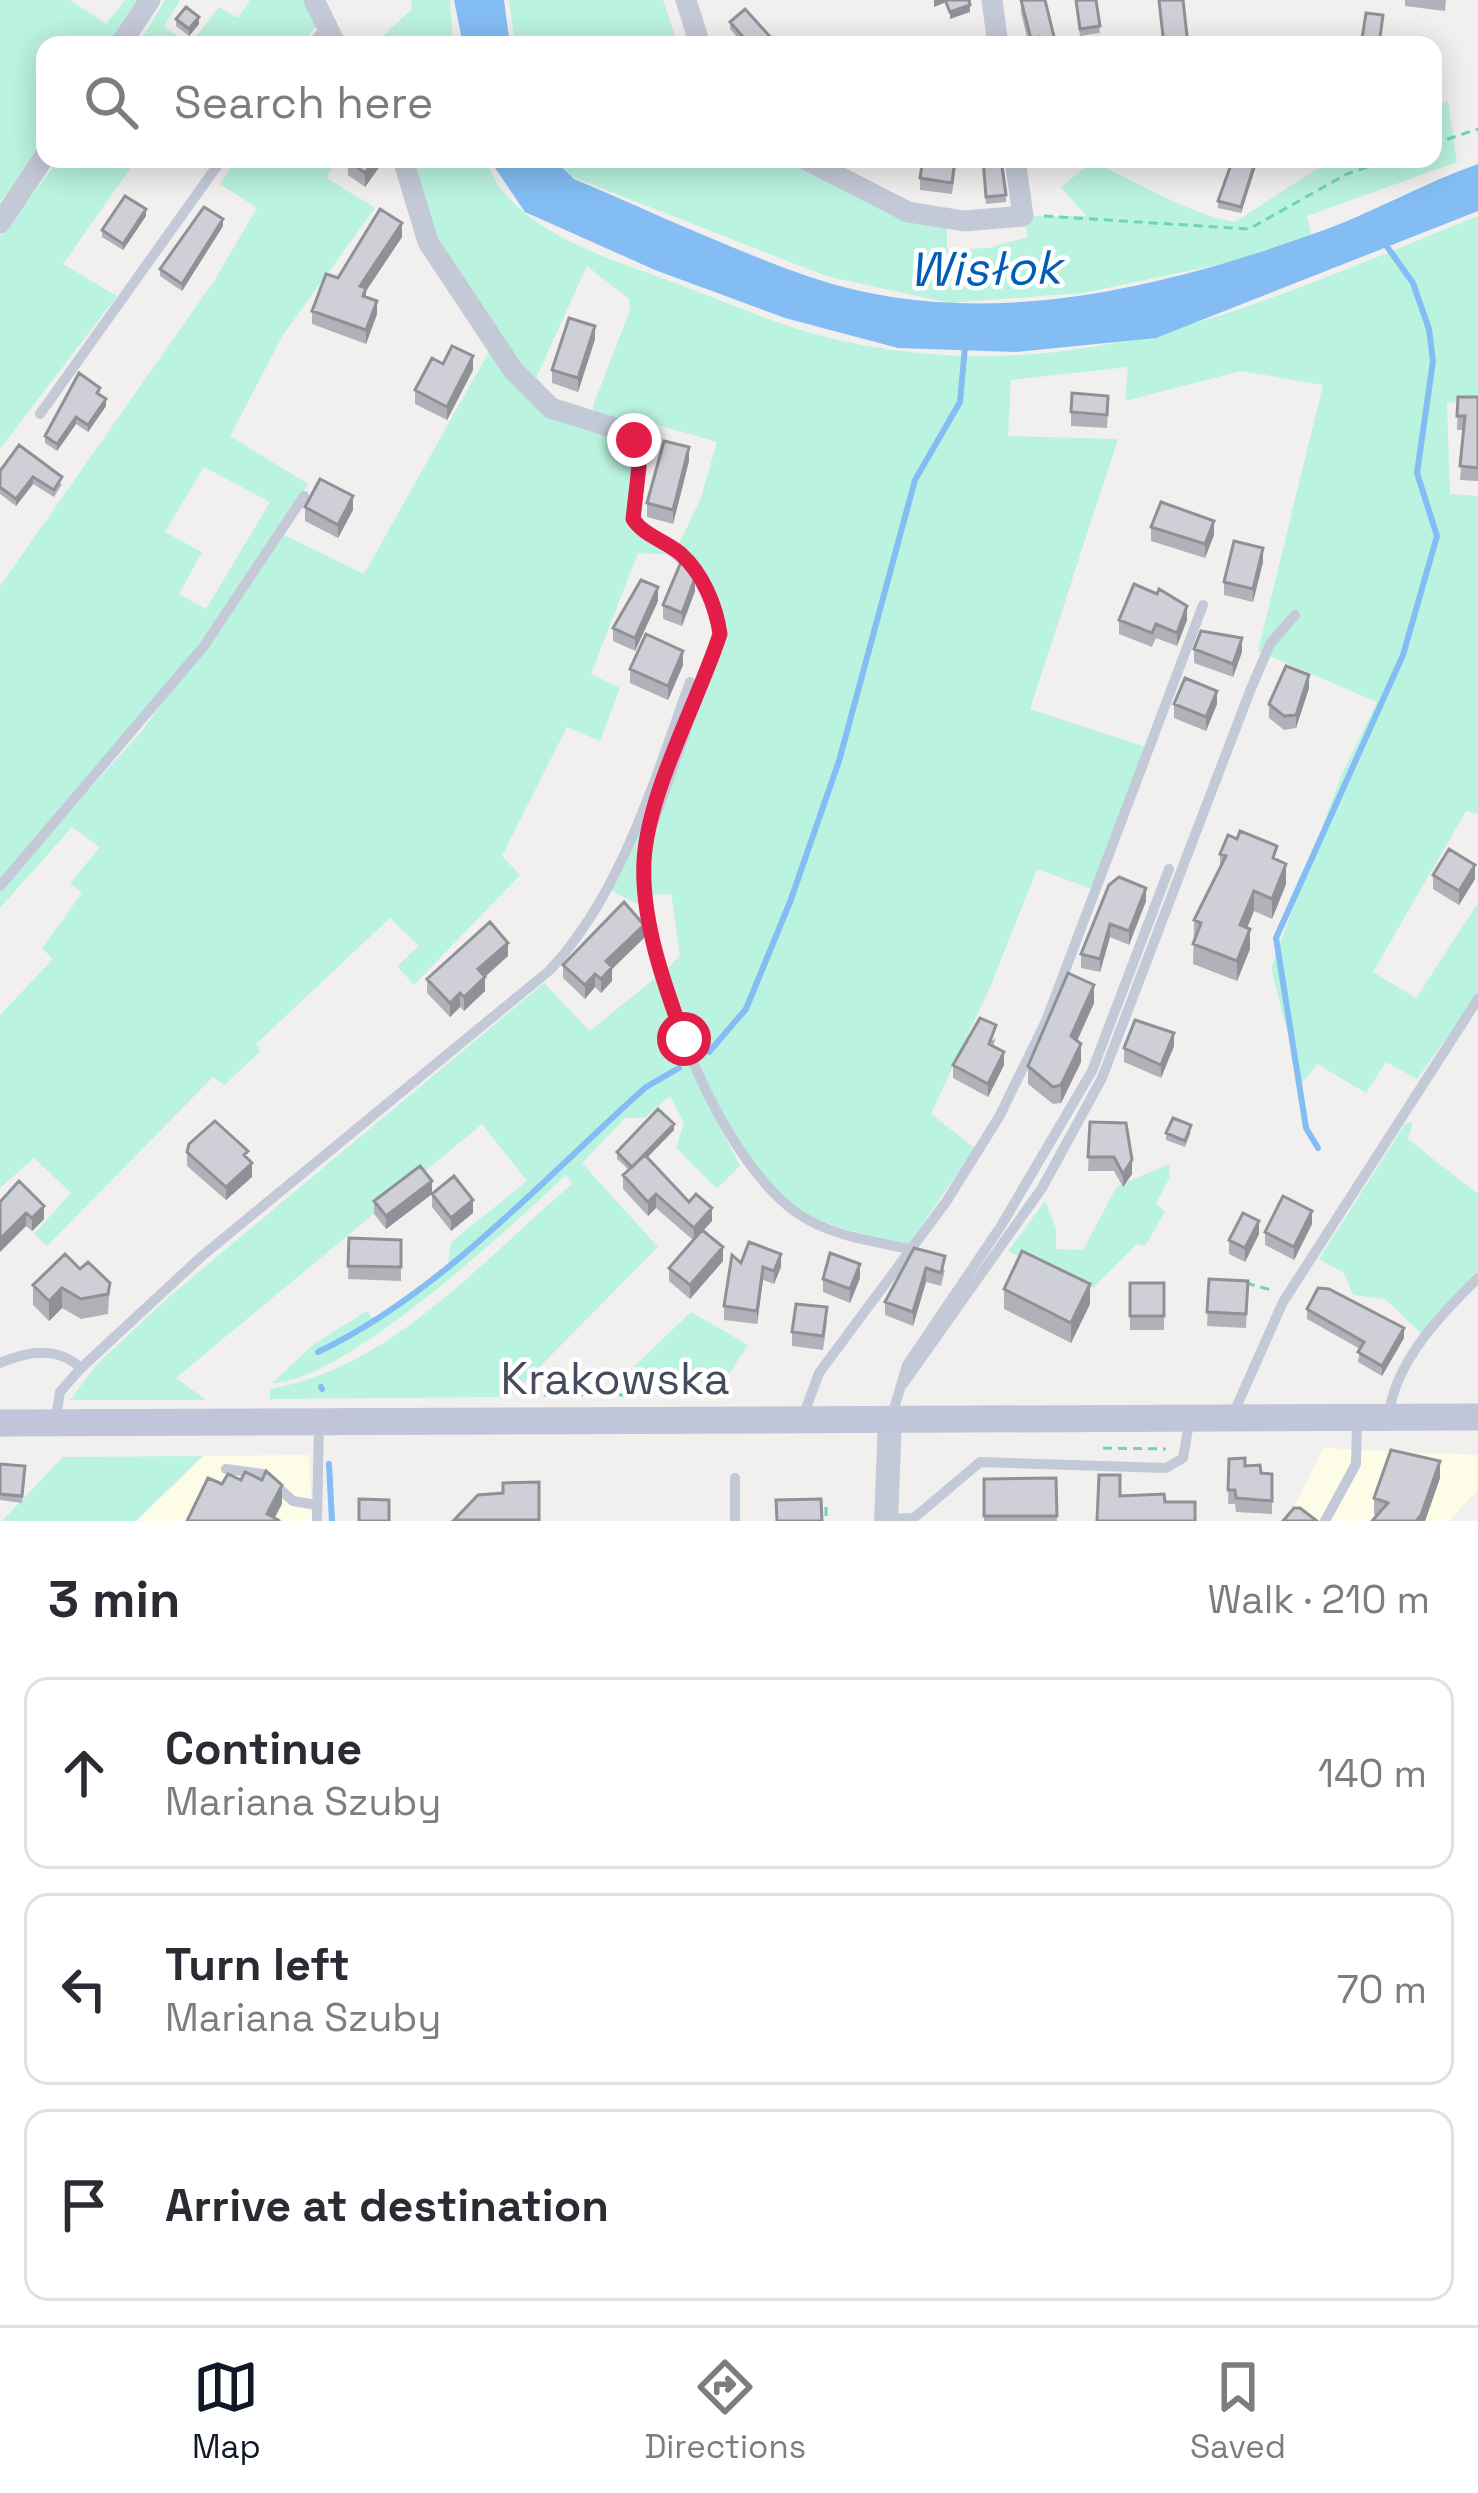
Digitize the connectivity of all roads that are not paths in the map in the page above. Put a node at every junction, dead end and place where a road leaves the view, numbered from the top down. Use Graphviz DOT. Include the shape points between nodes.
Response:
graph roads {
  1 [pos="150,0"];
  2 [pos="314,0"];
  3 [pos="686,0"];
  4 [pos="992,0"];
  5 [pos="126,36"];
  6 [pos="323,36"];
  7 [pos="697,36"];
  8 [pos="997,36"];
  9 [pos="37,168"];
  10 [pos="216,168"];
  11 [pos="406,168"];
  12 [pos="822,168"];
  13 [pos="1016,168"];
  14 [pos="0,223"];
  15 [pos="40,414"];
  16 [pos="634,440"];
  17 [pos="304,496"];
  18 [pos="1203,605"];
  19 [pos="1295,614"];
  20 [pos="691,682"];
  21 [pos="1169,869"];
  22 [pos="0,886"];
  23 [pos="1478,999"];
  24 [pos="910,1249"];
  25 [pos="1478,1278"];
  26 [pos="0,1364"];
  27 [pos="81,1368"];
  28 [pos="903,1384"];
  29 [pos="1478,1417"];
  30 [pos="1190,1418"];
  31 [pos="1357,1418"];
  32 [pos="1389,1418"];
  33 [pos="802,1419"];
  34 [pos="1231,1419"];
  35 [pos="890,1421"];
  36 [pos="0,1423"];
  37 [pos="55,1423"];
  38 [pos="319,1423"];
  39 [pos="226,1469"];
  40 [pos="735,1478"];
  41 [pos="317,1504"];
  42 [pos="886,1520"];
  43 [pos="316,1521"];
  44 [pos="736,1521"];
  45 [pos="1325,1521"];
  1 -- 5 [label="street"];
  2 -- 6 [label="street"];
  3 -- 7 [label="street"];
  4 -- 8 [label="street"];
  9 -- 14 [label="street"];
  10 -- 15 [label="lane"];
  11 -- 16 [label="street" via="428,242 513,370 551,408"];
  12 -- 13 [label="street" via="908,212 964,221 1023,215"];
  16 -- 24 [label="lane" via="633,519 700,578 720,634 648,838 644,863 660,973 741,1158 764,1184 800,1216 836,1233"];
  17 -- 22 [label="lane" via="204,646"];
  18 -- 24 [label="lane" via="1046,1022 999,1117"];
  19 -- 28 [label="lane" via="1270,644 1250,691 1102,1078 1042,1187"];
  20 -- 27 [label="lane" via="611,883 573,945 516,1001 202,1256"];
  21 -- 28 [label="lane" via="1092,1071 1025,1189 907,1365"];
  23 -- 34 [label="lane" via="1283,1302"];
  24 -- 33 [label="lane" via="818,1373"];
  25 -- 32 [label="lane" via="1405,1367"];
  26 -- 27 [label="lane" via="50,1352"];
  27 -- 37 [label="lane" via="60,1392"];
  28 -- 35 [label="lane"];
  29 -- 32 [label="main road, Krakowska"];
  30 -- 34 [label="main road, Krakowska"];
  30 -- 35 [label="main road, Krakowska"];
  30 -- 42 [label="lane" via="1184,1457 1166,1468 980,1462 914,1518"];
  31 -- 32 [label="main road, Krakowska"];
  31 -- 34 [label="main road, Krakowska"];
  31 -- 45 [label="lane" via="1356,1464"];
  33 -- 35 [label="main road, Krakowska"];
  33 -- 38 [label="main road, Krakowska"];
  35 -- 42 [label="street"];
  36 -- 37 [label="main road, Krakowska"];
  37 -- 38 [label="main road, Krakowska"];
  38 -- 41 [label="lane"];
  39 -- 41 [label="lane" via="263,1474 293,1501"];
  40 -- 44 [label="lane"];
  41 -- 43 [label="lane"];
}
